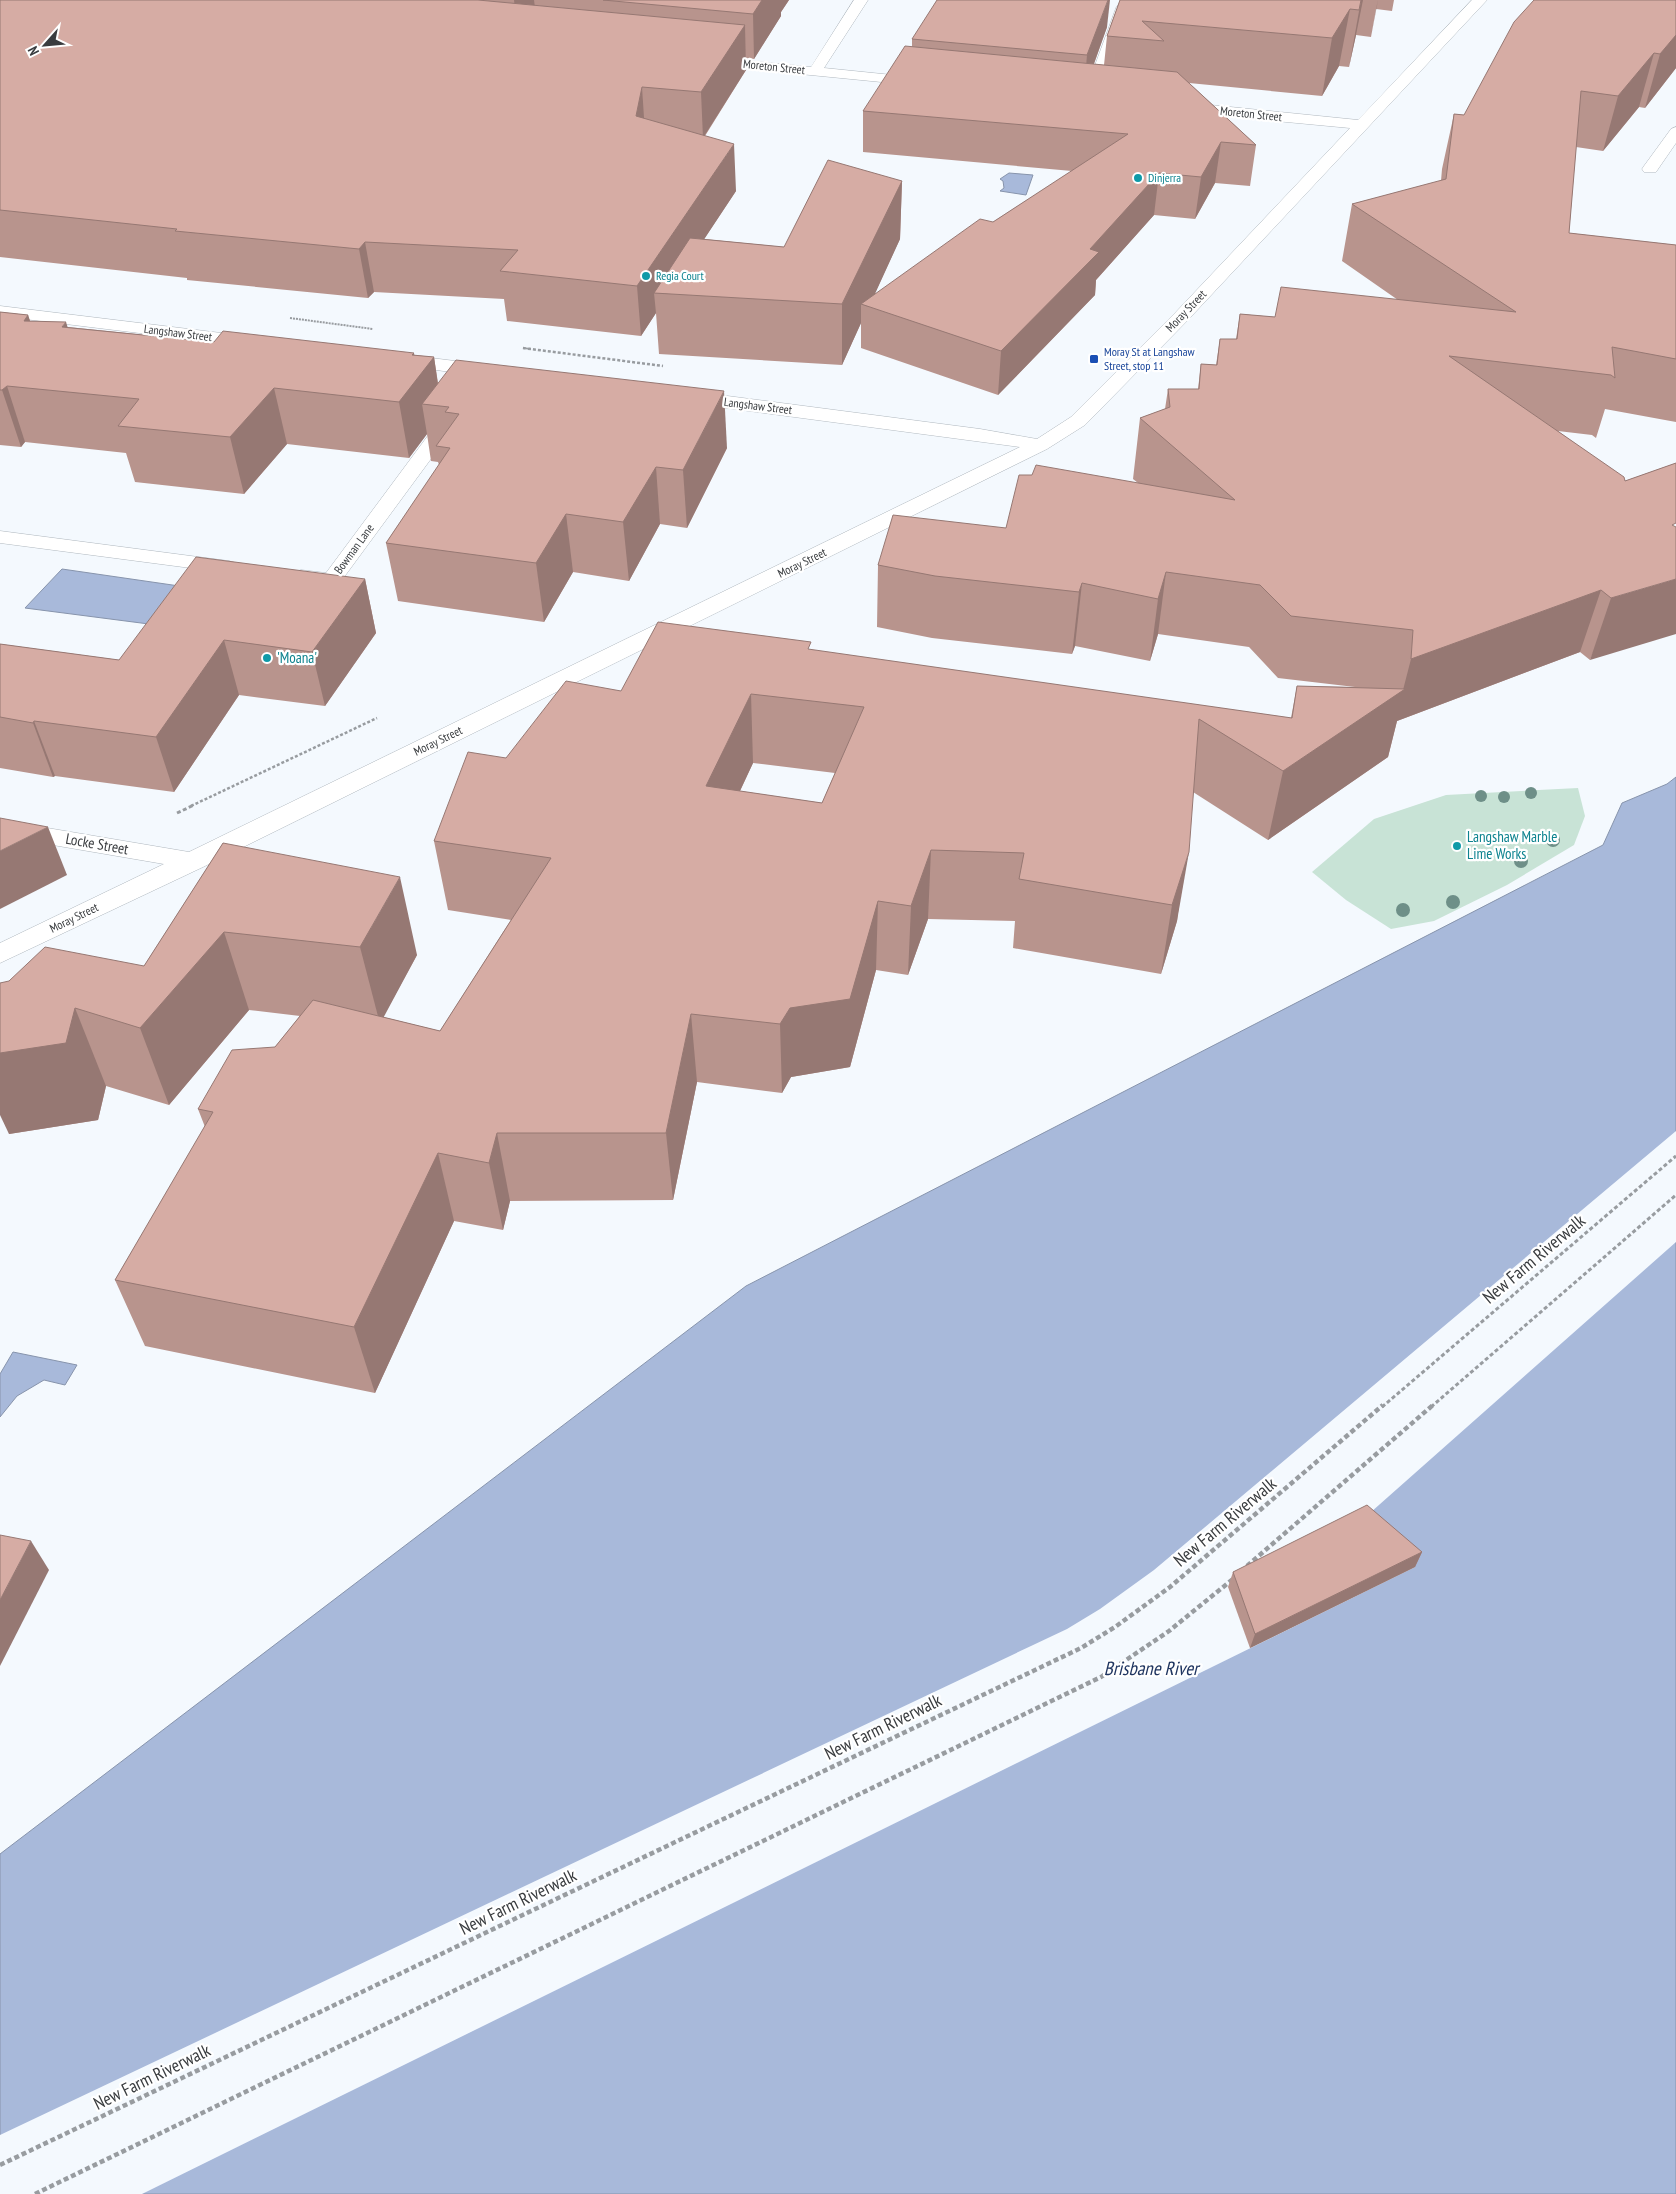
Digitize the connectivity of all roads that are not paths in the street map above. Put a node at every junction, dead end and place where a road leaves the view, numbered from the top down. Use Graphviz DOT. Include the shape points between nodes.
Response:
graph roads {
  1 [pos="861,0"];
  2 [pos="1130,0"];
  3 [pos="1480,0"];
  4 [pos="698,60"];
  5 [pos="816,71"];
  6 [pos="934,83"];
  7 [pos="1072,96"];
  8 [pos="1170,106"];
  9 [pos="1362,126"];
  10 [pos="1676,132"];
  11 [pos="1650,169"];
  12 [pos="0,311"];
  13 [pos="268,344"];
  14 [pos="377,357"];
  15 [pos="674,395"];
  16 [pos="1040,445"];
  17 [pos="0,537"];
  18 [pos="244,569"];
  19 [pos="283,574"];
  20 [pos="692,617"];
  21 [pos="713,631"];
  22 [pos="0,828"];
  23 [pos="194,861"];
  24 [pos="0,954"];
  1 -- 5 [label="street"];
  2 -- 7 [label="street" via="1123,8 1096,80 1096,99"];
  3 -- 9 [label="street, Moray Street"];
  4 -- 5 [label="street, Moreton Street"];
  5 -- 6 [label="street, Moreton Street"];
  8 -- 9 [label="street, Moreton Street"];
  9 -- 16 [label="street, Moray Street" via="1078,421"];
  10 -- 11 [label="street"];
  12 -- 13 [label="street, Langshaw Street"];
  14 -- 19 [label="street, Bowman Lane" via="482,382 332,580"];
  15 -- 16 [label="street, Langshaw Street"];
  16 -- 20 [label="street, Moray Street"];
  17 -- 18 [label="street"];
  20 -- 21 [label="street"];
  20 -- 23 [label="street, Moray Street"];
  22 -- 23 [label="street, Locke Street"];
  23 -- 24 [label="street, Moray Street"];
}
